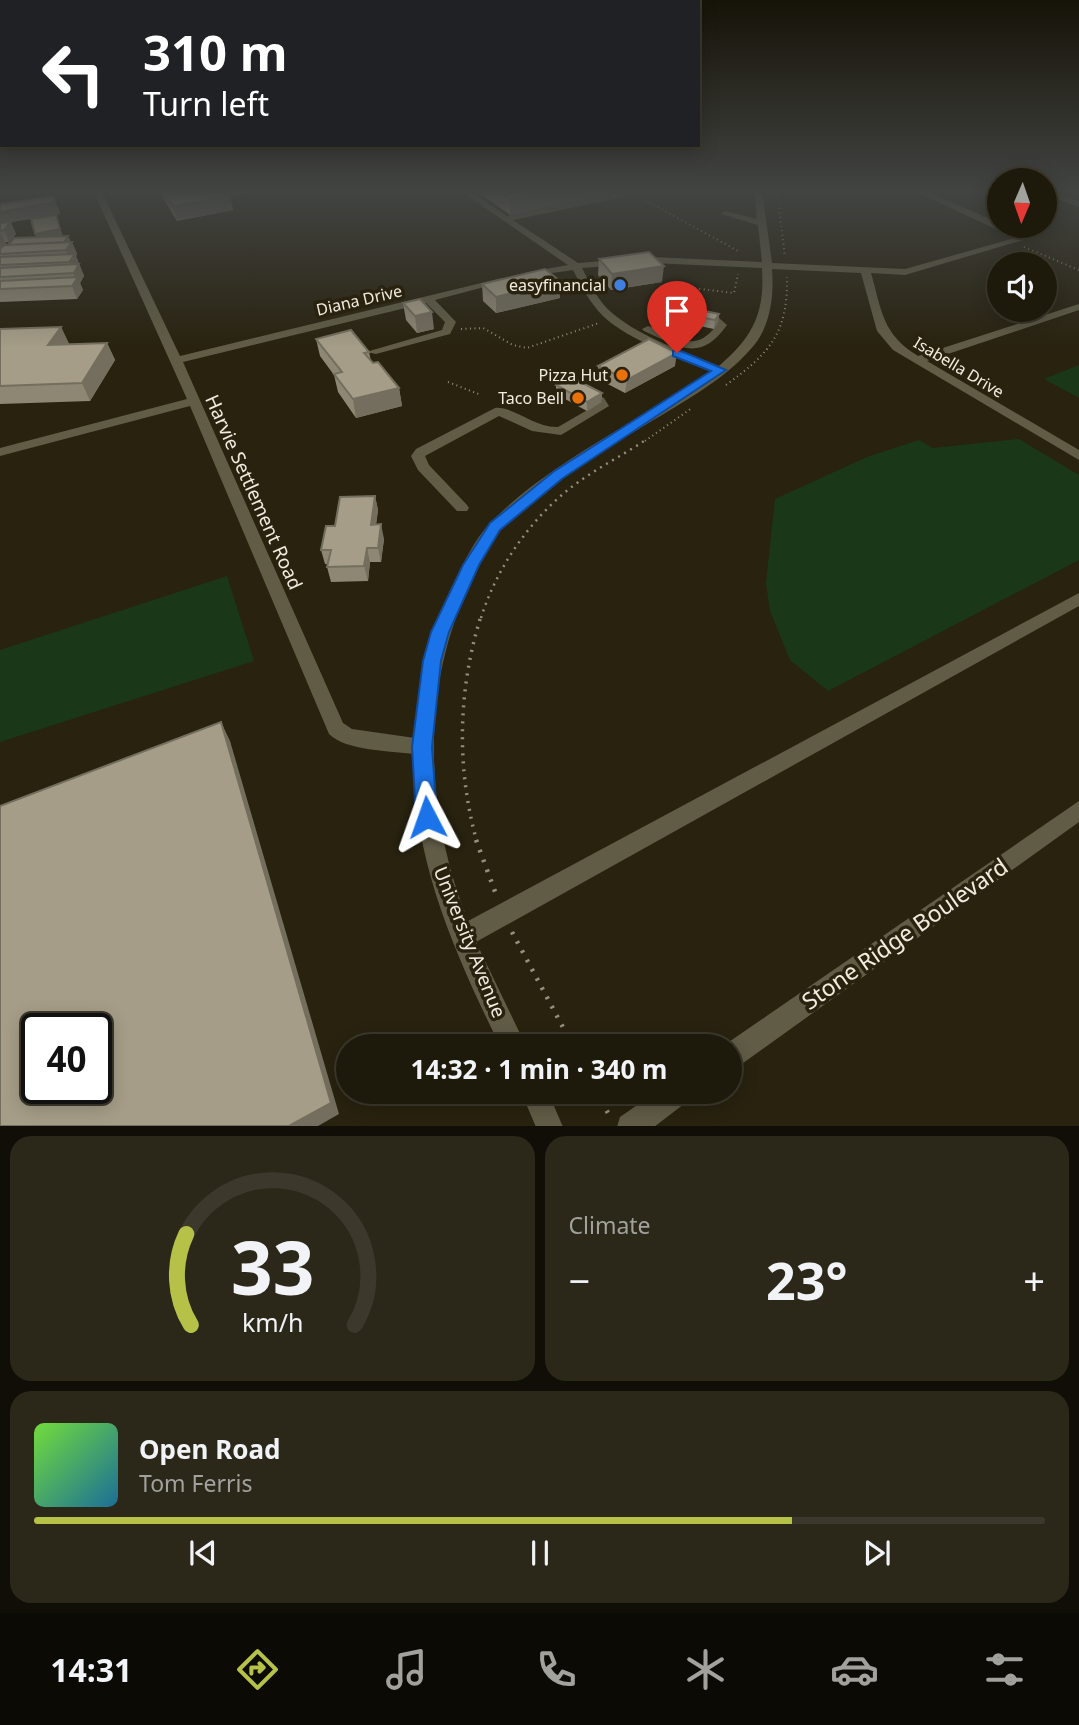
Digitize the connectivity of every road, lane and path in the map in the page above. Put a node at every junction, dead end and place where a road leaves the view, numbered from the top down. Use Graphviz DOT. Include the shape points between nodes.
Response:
graph roads {
  1 [pos="121,243"];
  2 [pos="541,243"];
  3 [pos="718,243"];
  4 [pos="763,243"];
  5 [pos="784,243"];
  6 [pos="1010,243"];
  7 [pos="1013,243"];
  8 [pos="745,252"];
  9 [pos="765,263"];
  10 [pos="787,264"];
  11 [pos="575,265"];
  12 [pos="864,270"];
  13 [pos="1079,270"];
  14 [pos="741,271"];
  15 [pos="521,276"];
  16 [pos="508,280"];
  17 [pos="668,285"];
  18 [pos="428,299"];
  19 [pos="670,303"];
  20 [pos="1079,307"];
  21 [pos="616,319"];
  22 [pos="449,327"];
  23 [pos="648,329"];
  24 [pos="372,352"];
  25 [pos="176,360"];
  26 [pos="917,360"];
  27 [pos="723,378"];
  28 [pos="560,380"];
  29 [pos="448,382"];
  30 [pos="481,395"];
  31 [pos="194,401"];
  32 [pos="692,408"];
  33 [pos="0,452"];
  34 [pos="1079,456"];
  35 [pos="462,508"];
  36 [pos="1079,599"];
  37 [pos="422,747"];
  38 [pos="1079,810"];
  39 [pos="502,913"];
  40 [pos="464,936"];
  41 [pos="508,1034"];
  42 [pos="567,1034"];
  43 [pos="742,1049"];
  44 [pos="540,1104"];
  45 [pos="603,1104"];
  46 [pos="662,1104"];
  47 [pos="550,1126"];
  48 [pos="615,1126"];
  49 [pos="630,1126"];
  1 -- 25 [label="street, Harvie Settlement Road"];
  2 -- 11 [label="street"];
  3 -- 8 [label="path"];
  4 -- 9 [label="street, University Avenue"];
  5 -- 10 [label="path"];
  6 -- 12 [label="street" via="905,272"];
  7 -- 13 [label="path"];
  9 -- 10 [label="street"];
  9 -- 11 [label="street" via="652,260"];
  9 -- 27 [label="street, University Avenue" via="768,300 760,327"];
  10 -- 12 [label="street"];
  10 -- 27 [label="path" via="787,314 773,345 758,362"];
  11 -- 15 [label="street"];
  11 -- 21 [label="street" via="589,292"];
  12 -- 26 [label="street, Isabella Drive" via="883,331 897,348"];
  14 -- 17 [label="path" via="734,293"];
  16 -- 18 [label="street, Diana Drive"];
  18 -- 22 [label="street" via="448,318"];
  18 -- 25 [label="street, Diana Drive"];
  19 -- 23 [label="street" via="676,312 722,325 708,342 698,345 677,342"];
  20 -- 26 [label="street"];
  21 -- 22 [label="path" via="527,348 482,328"];
  21 -- 27 [label="street"];
  22 -- 24 [label="street" via="446,332"];
  25 -- 31 [label="street, Harvie Settlement Road"];
  26 -- 34 [label="street, Isabella Drive"];
  27 -- 37 [label="street, University Avenue" via="558,475 495,526 440,632"];
  28 -- 35 [label="street" via="603,406 554,432 499,411 418,456"];
  29 -- 30 [label="path"];
  31 -- 33 [label="street"];
  31 -- 37 [label="street, Harvie Settlement Road" via="336,728 351,737"];
  32 -- 39 [label="path" via="569,489 540,517 515,548 478,618 466,669 466,777 474,833"];
  36 -- 39 [label="street"];
  37 -- 40 [label="street, University Avenue" via="427,817 439,868"];
  38 -- 43 [label="street, Stone Ridge Boulevard"];
  39 -- 40 [label="street"];
  39 -- 42 [label="path"];
  40 -- 41 [label="street, University Avenue"];
  44 -- 47 [label="street"];
  45 -- 48 [label="path"];
  46 -- 49 [label="street"];
}
